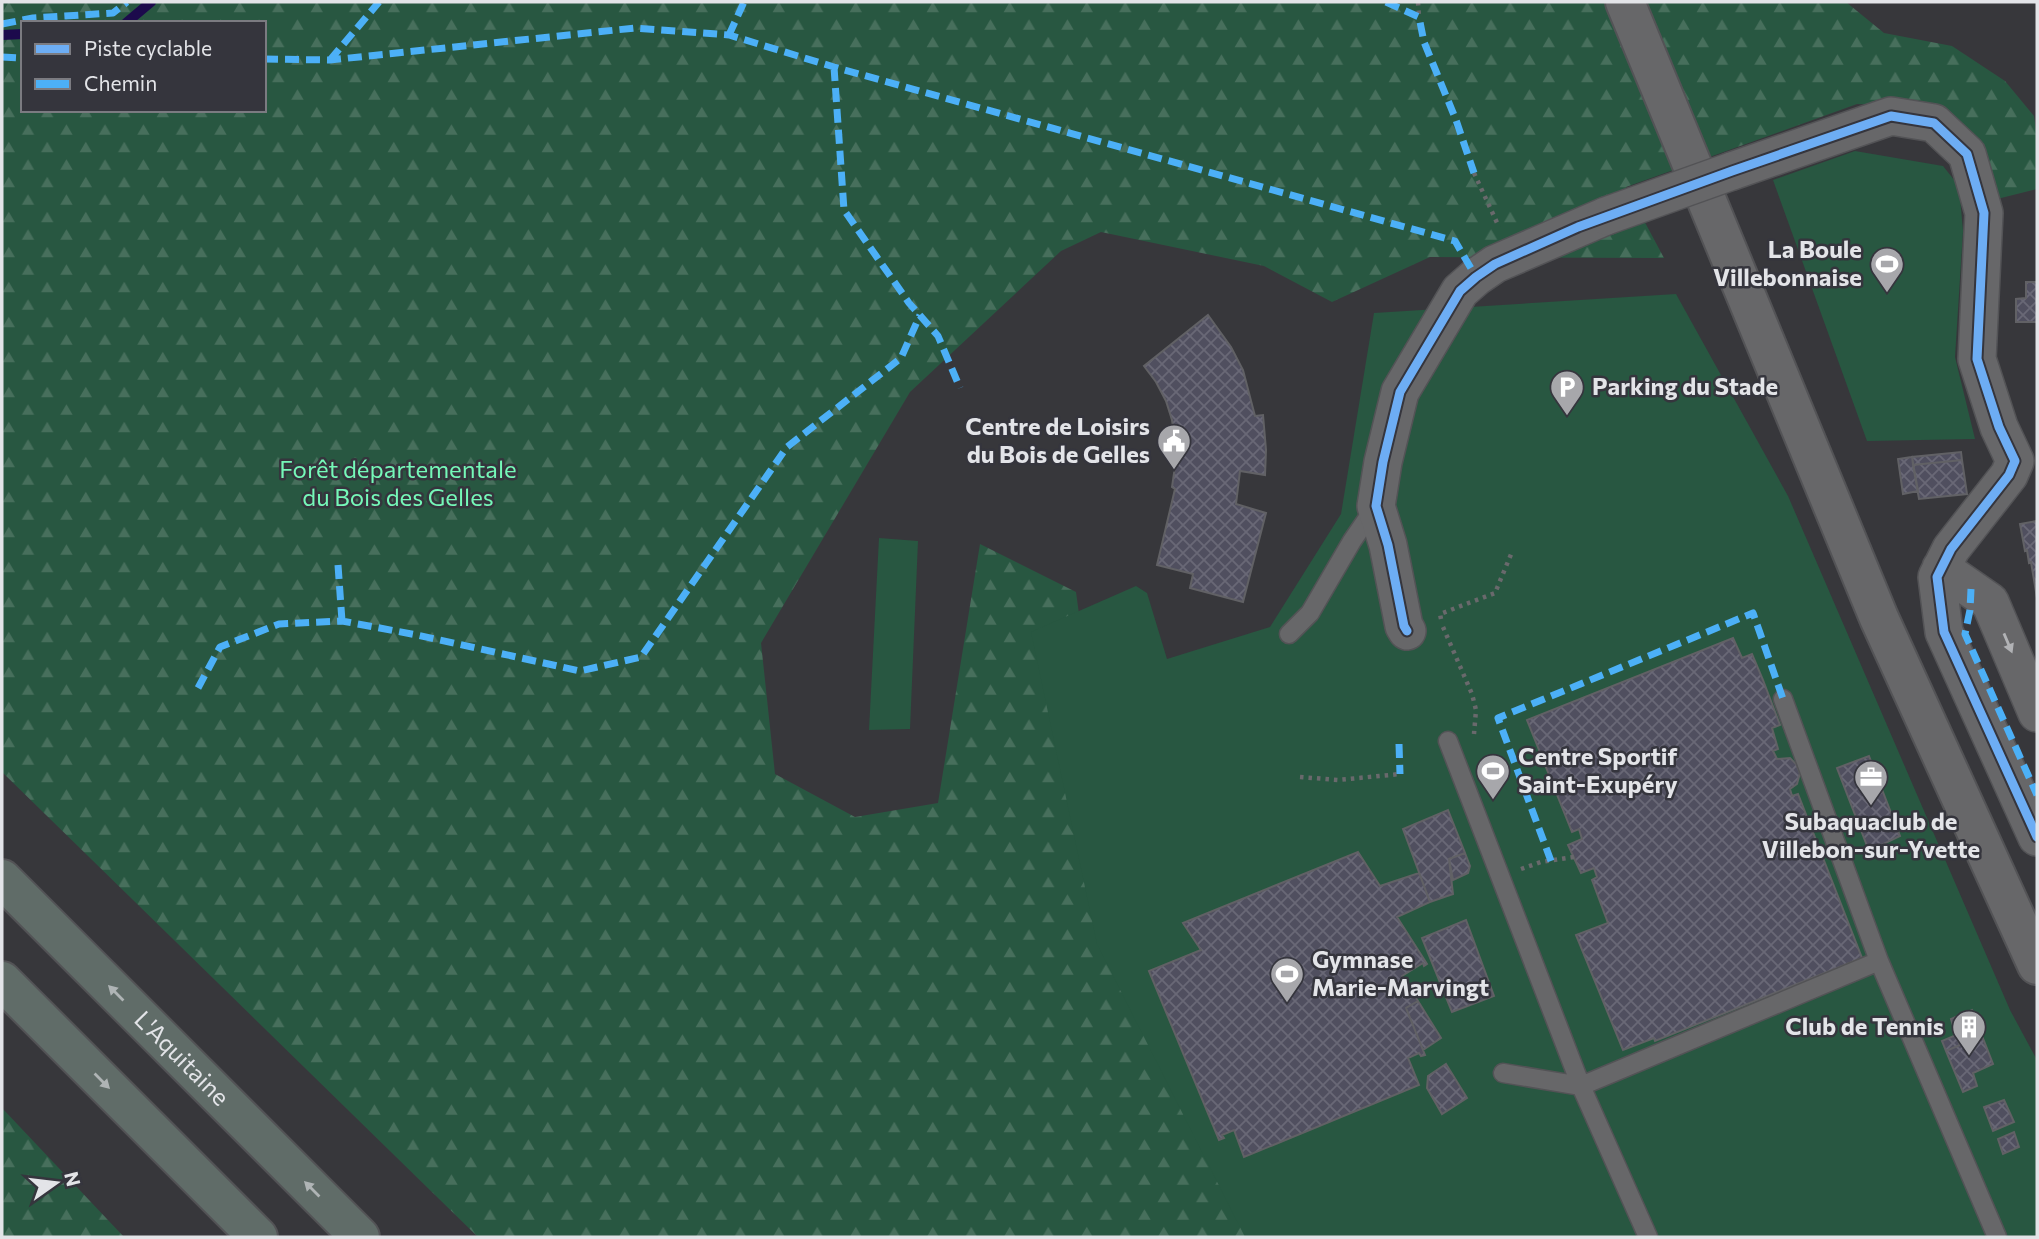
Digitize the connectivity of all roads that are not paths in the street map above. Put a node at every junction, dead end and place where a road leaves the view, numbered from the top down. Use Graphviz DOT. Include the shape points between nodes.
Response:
graph roads {
  1 [pos="1625,2"];
  2 [pos="2026,464"];
  3 [pos="1376,506"];
  4 [pos="1941,568"];
  5 [pos="1407,631"];
  6 [pos="1289,634"];
  7 [pos="1783,699"];
  8 [pos="2037,713"];
  9 [pos="1448,741"];
  10 [pos="2037,837"];
  11 [pos="2,879"];
  12 [pos="1879,961"];
  13 [pos="2037,965"];
  14 [pos="2,981"];
  15 [pos="1503,1073"];
  16 [pos="1580,1086"];
  17 [pos="258,1237"];
  18 [pos="360,1237"];
  19 [pos="1648,1237"];
  20 [pos="1997,1237"];
  1 -- 13 [label="main road" via="1879,618"];
  2 -- 3 [label="street, bridge" via="1999,427 1977,359 1984,213 1967,154 1934,123 1891,116 1606,216 1476,276 1460,291 1400,392"];
  2 -- 4 [label="street" via="2009,475"];
  3 -- 5 [label="street"];
  3 -- 6 [label="lane" via="1310,613"];
  4 -- 8 [label="street, one-way" via="1990,602"];
  4 -- 10 [label="street" via="1937,576 1944,632"];
  7 -- 12 [label="lane"];
  9 -- 16 [label="lane"];
  18 -- 11 [label="highway, L'Aquitaine, one-way"];
  12 -- 16 [label="lane"];
  12 -- 20 [label="lane"];
  14 -- 17 [label="highway, one-way"];
  15 -- 16 [label="lane"];
  16 -- 19 [label="lane"];
}
